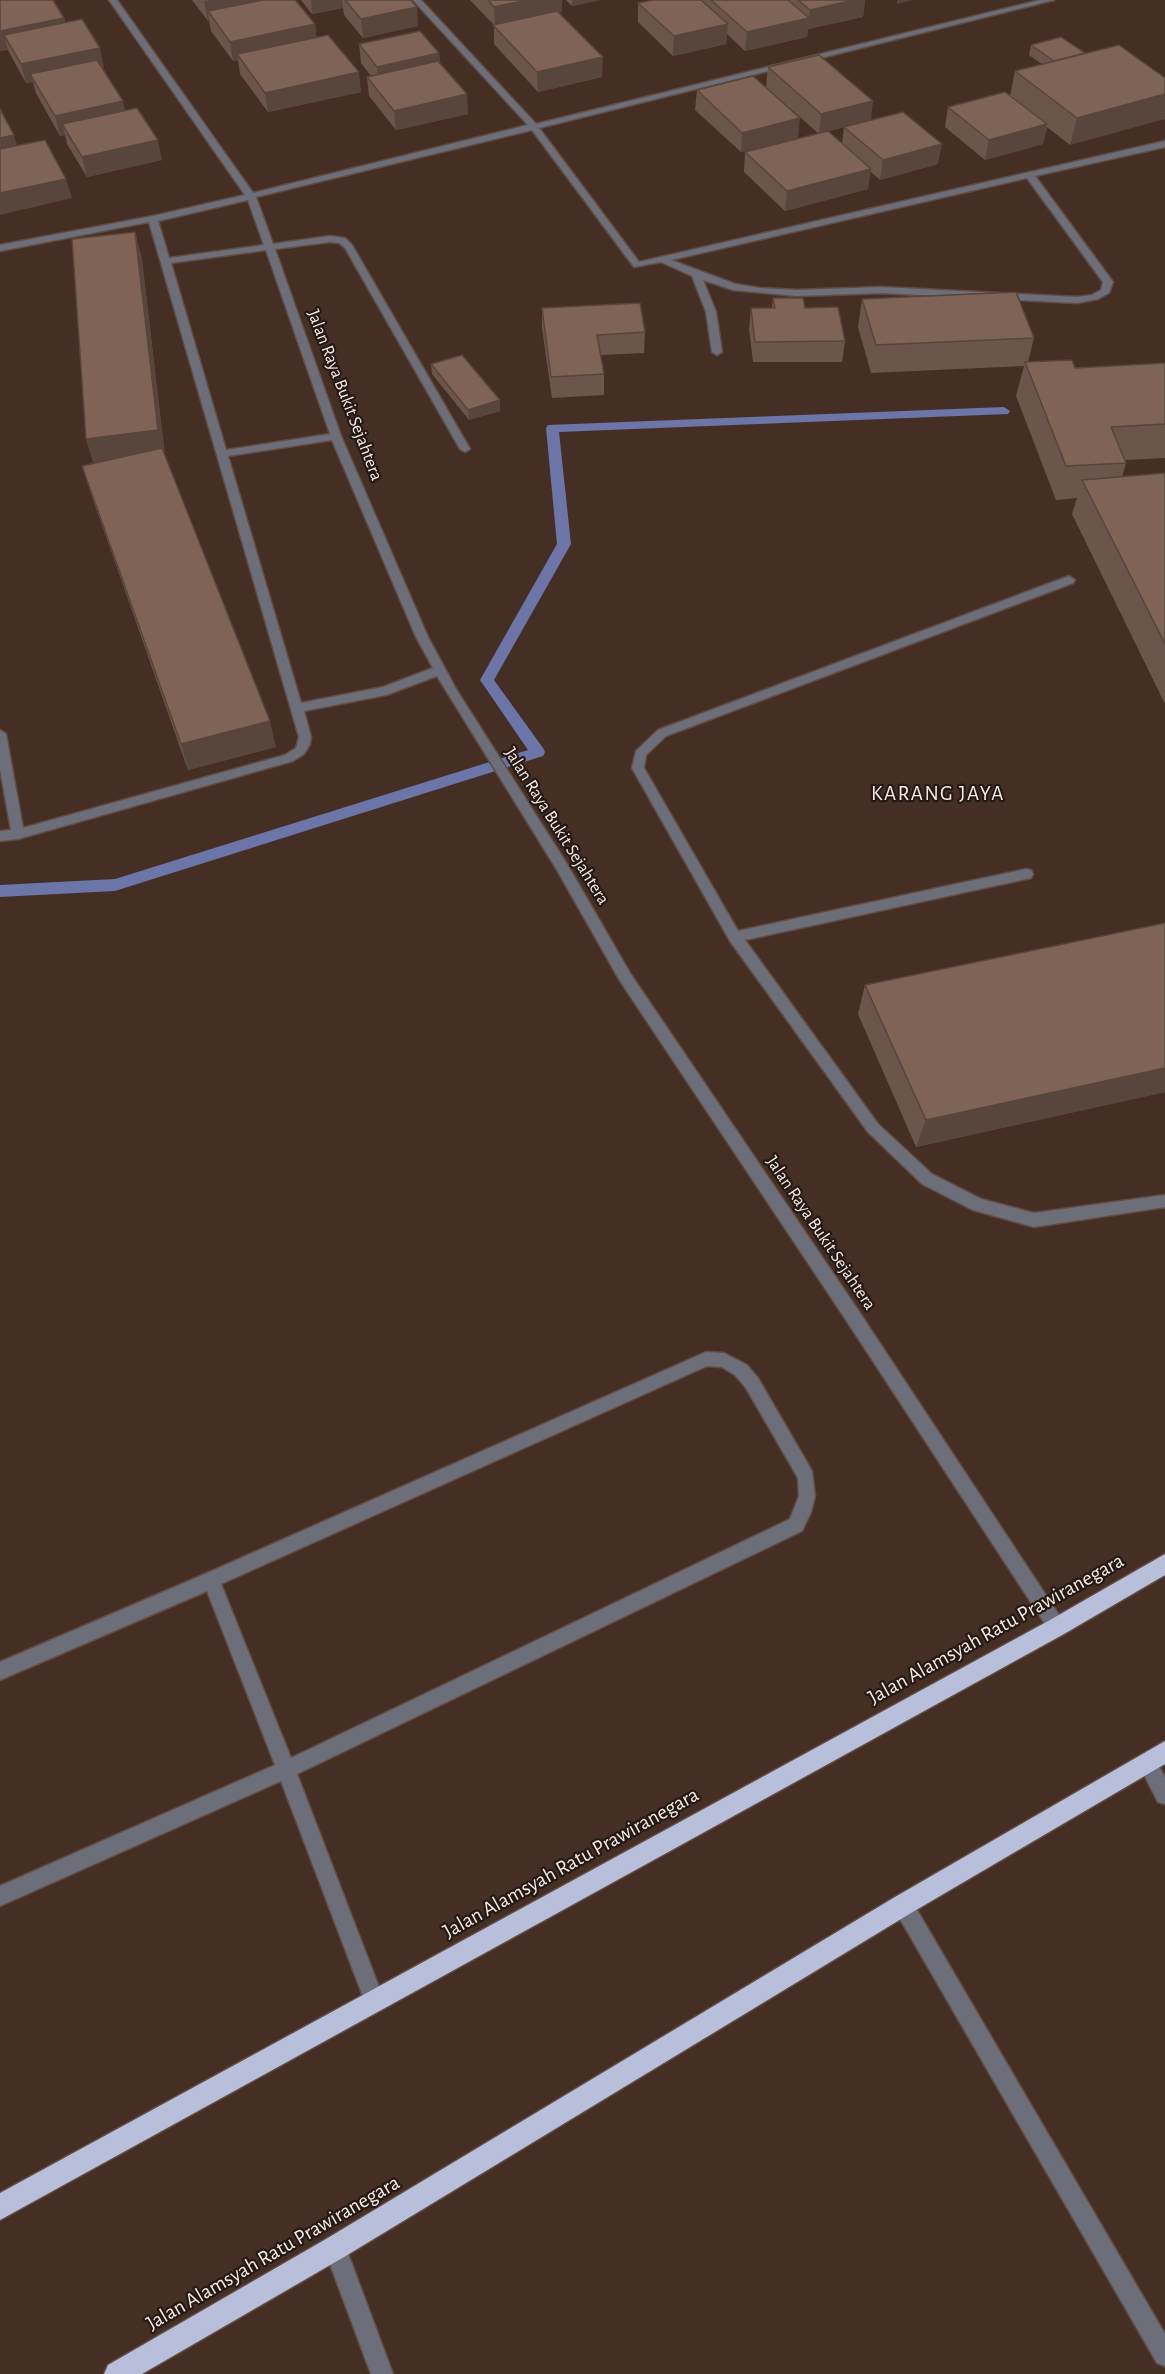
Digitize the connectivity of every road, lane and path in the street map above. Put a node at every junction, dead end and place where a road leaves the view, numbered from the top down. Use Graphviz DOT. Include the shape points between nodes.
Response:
graph roads {
  1 [pos="113,0"];
  2 [pos="417,0"];
  3 [pos="1050,0"];
  4 [pos="534,127"];
  5 [pos="1165,144"];
  6 [pos="1029,174"];
  7 [pos="251,196"];
  8 [pos="153,219"];
  9 [pos="0,248"];
  10 [pos="270,248"];
  11 [pos="661,259"];
  12 [pos="166,261"];
  13 [pos="696,274"];
  14 [pos="717,352"];
  15 [pos="336,436"];
  16 [pos="465,449"];
  17 [pos="221,454"];
  18 [pos="1069,580"];
  19 [pos="440,670"];
  20 [pos="297,708"];
  21 [pos="0,734"];
  22 [pos="18,834"];
  23 [pos="0,836"];
  24 [pos="1026,874"];
  25 [pos="735,938"];
  26 [pos="1165,1201"];
  27 [pos="1165,1564"];
  28 [pos="211,1580"];
  29 [pos="1057,1627"];
  30 [pos="0,1671"];
  31 [pos="1156,1757"];
  32 [pos="286,1770"];
  33 [pos="1165,1795"];
  34 [pos="0,1896"];
  35 [pos="903,1905"];
  36 [pos="374,2000"];
  37 [pos="0,2207"];
  38 [pos="335,2248"];
  39 [pos="1165,2355"];
  40 [pos="117,2374"];
  41 [pos="382,2374"];
  1 -- 7 [label="street, Jalan Raya Bukit Sejahtera"];
  2 -- 4 [label="street"];
  3 -- 4 [label="street"];
  4 -- 7 [label="street"];
  4 -- 11 [label="street" via="637,265"];
  5 -- 6 [label="street"];
  6 -- 11 [label="street"];
  6 -- 13 [label="street" via="1108,282 1106,291 1077,300 880,290 797,293 734,287"];
  7 -- 8 [label="street"];
  7 -- 10 [label="street, Jalan Raya Bukit Sejahtera"];
  8 -- 9 [label="street"];
  8 -- 12 [label="street"];
  10 -- 12 [label="street"];
  10 -- 15 [label="street, Jalan Raya Bukit Sejahtera"];
  10 -- 16 [label="street" via="330,239 346,244"];
  11 -- 13 [label="street"];
  12 -- 17 [label="street"];
  13 -- 14 [label="street" via="711,312"];
  15 -- 17 [label="street"];
  15 -- 19 [label="street, Jalan Raya Bukit Sejahtera"];
  17 -- 20 [label="street"];
  18 -- 25 [label="street" via="662,733 649,743 640,754 638,768"];
  19 -- 20 [label="street" via="386,691"];
  19 -- 29 [label="street, Jalan Raya Bukit Sejahtera" via="625,977"];
  20 -- 22 [label="street" via="305,737 300,751 289,758"];
  21 -- 22 [label="street"];
  22 -- 23 [label="street"];
  24 -- 25 [label="street"];
  25 -- 26 [label="street" via="873,1128 927,1179 978,1205 1034,1220"];
  27 -- 29 [label="highway, Jalan Alamsyah Ratu Prawiranegara"];
  28 -- 30 [label="street"];
  28 -- 32 [label="street"];
  28 -- 32 [label="street" via="706,1359 724,1360 741,1370 806,1477 804,1512 796,1525"];
  29 -- 36 [label="highway, Jalan Alamsyah Ratu Prawiranegara"];
  31 -- 33 [label="street"];
  31 -- 35 [label="highway, Jalan Alamsyah Ratu Prawiranegara"];
  32 -- 34 [label="street"];
  32 -- 36 [label="street"];
  35 -- 38 [label="highway, Jalan Alamsyah Ratu Prawiranegara"];
  35 -- 39 [label="street"];
  36 -- 37 [label="highway, Jalan Alamsyah Ratu Prawiranegara"];
  38 -- 40 [label="highway, Jalan Alamsyah Ratu Prawiranegara"];
  38 -- 41 [label="street"];
}
